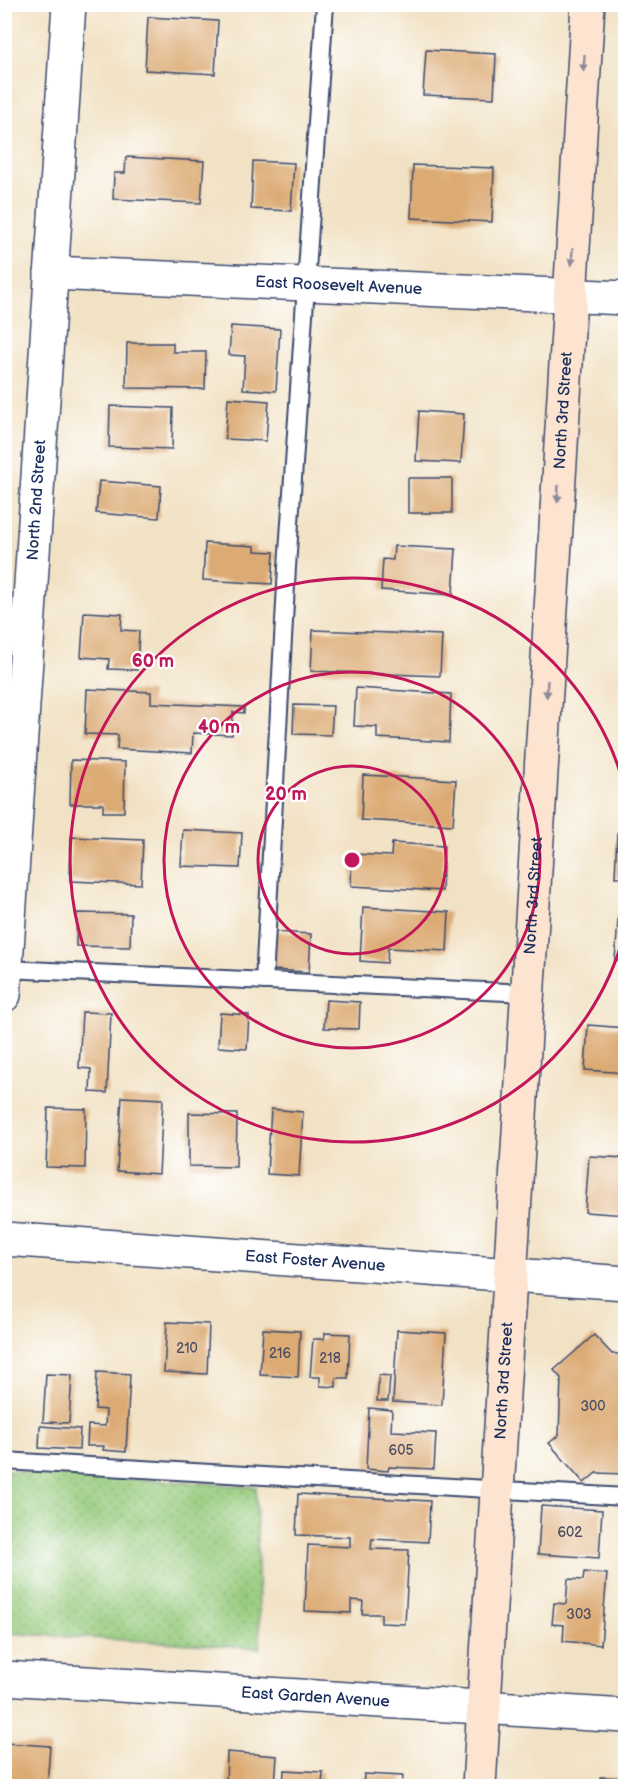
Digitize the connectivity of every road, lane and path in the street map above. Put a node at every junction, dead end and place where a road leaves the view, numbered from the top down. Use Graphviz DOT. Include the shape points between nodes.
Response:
graph roads {
  1 [pos="69,4"];
  2 [pos="325,4"];
  3 [pos="588,4"];
  4 [pos="51,273"];
  5 [pos="306,284"];
  6 [pos="569,295"];
  7 [pos="626,298"];
  8 [pos="17,616"];
  9 [pos="264,981"];
  10 [pos="5,982"];
  11 [pos="529,993"];
  12 [pos="4,1239"];
  13 [pos="512,1275"];
  14 [pos="626,1283"];
  15 [pos="4,1461"];
  16 [pos="497,1489"];
  17 [pos="626,1497"];
  18 [pos="4,1678"];
  19 [pos="483,1706"];
  20 [pos="626,1716"];
  21 [pos="479,1786"];
  1 -- 4 [label="street, North 2nd Street"];
  2 -- 5 [label="lane"];
  3 -- 6 [label="main road, North 3rd Street, one-way"];
  4 -- 5 [label="street, East Roosevelt Avenue"];
  4 -- 8 [label="street, North 2nd Street"];
  5 -- 6 [label="street, East Roosevelt Avenue"];
  5 -- 9 [label="lane"];
  6 -- 7 [label="street, East Roosevelt Avenue"];
  6 -- 11 [label="main road, North 3rd Street, one-way"];
  8 -- 10 [label="street, North 2nd Street"];
  9 -- 10 [label="lane"];
  9 -- 11 [label="lane"];
  11 -- 13 [label="main road, North 3rd Street"];
  12 -- 13 [label="street, East Foster Avenue"];
  13 -- 14 [label="street, East Foster Avenue"];
  13 -- 16 [label="main road, North 3rd Street"];
  15 -- 16 [label="lane"];
  16 -- 17 [label="lane"];
  16 -- 19 [label="main road, North 3rd Street"];
  18 -- 19 [label="street, East Garden Avenue"];
  19 -- 20 [label="street, East Garden Avenue"];
  19 -- 21 [label="main road, North 3rd Street"];
}
